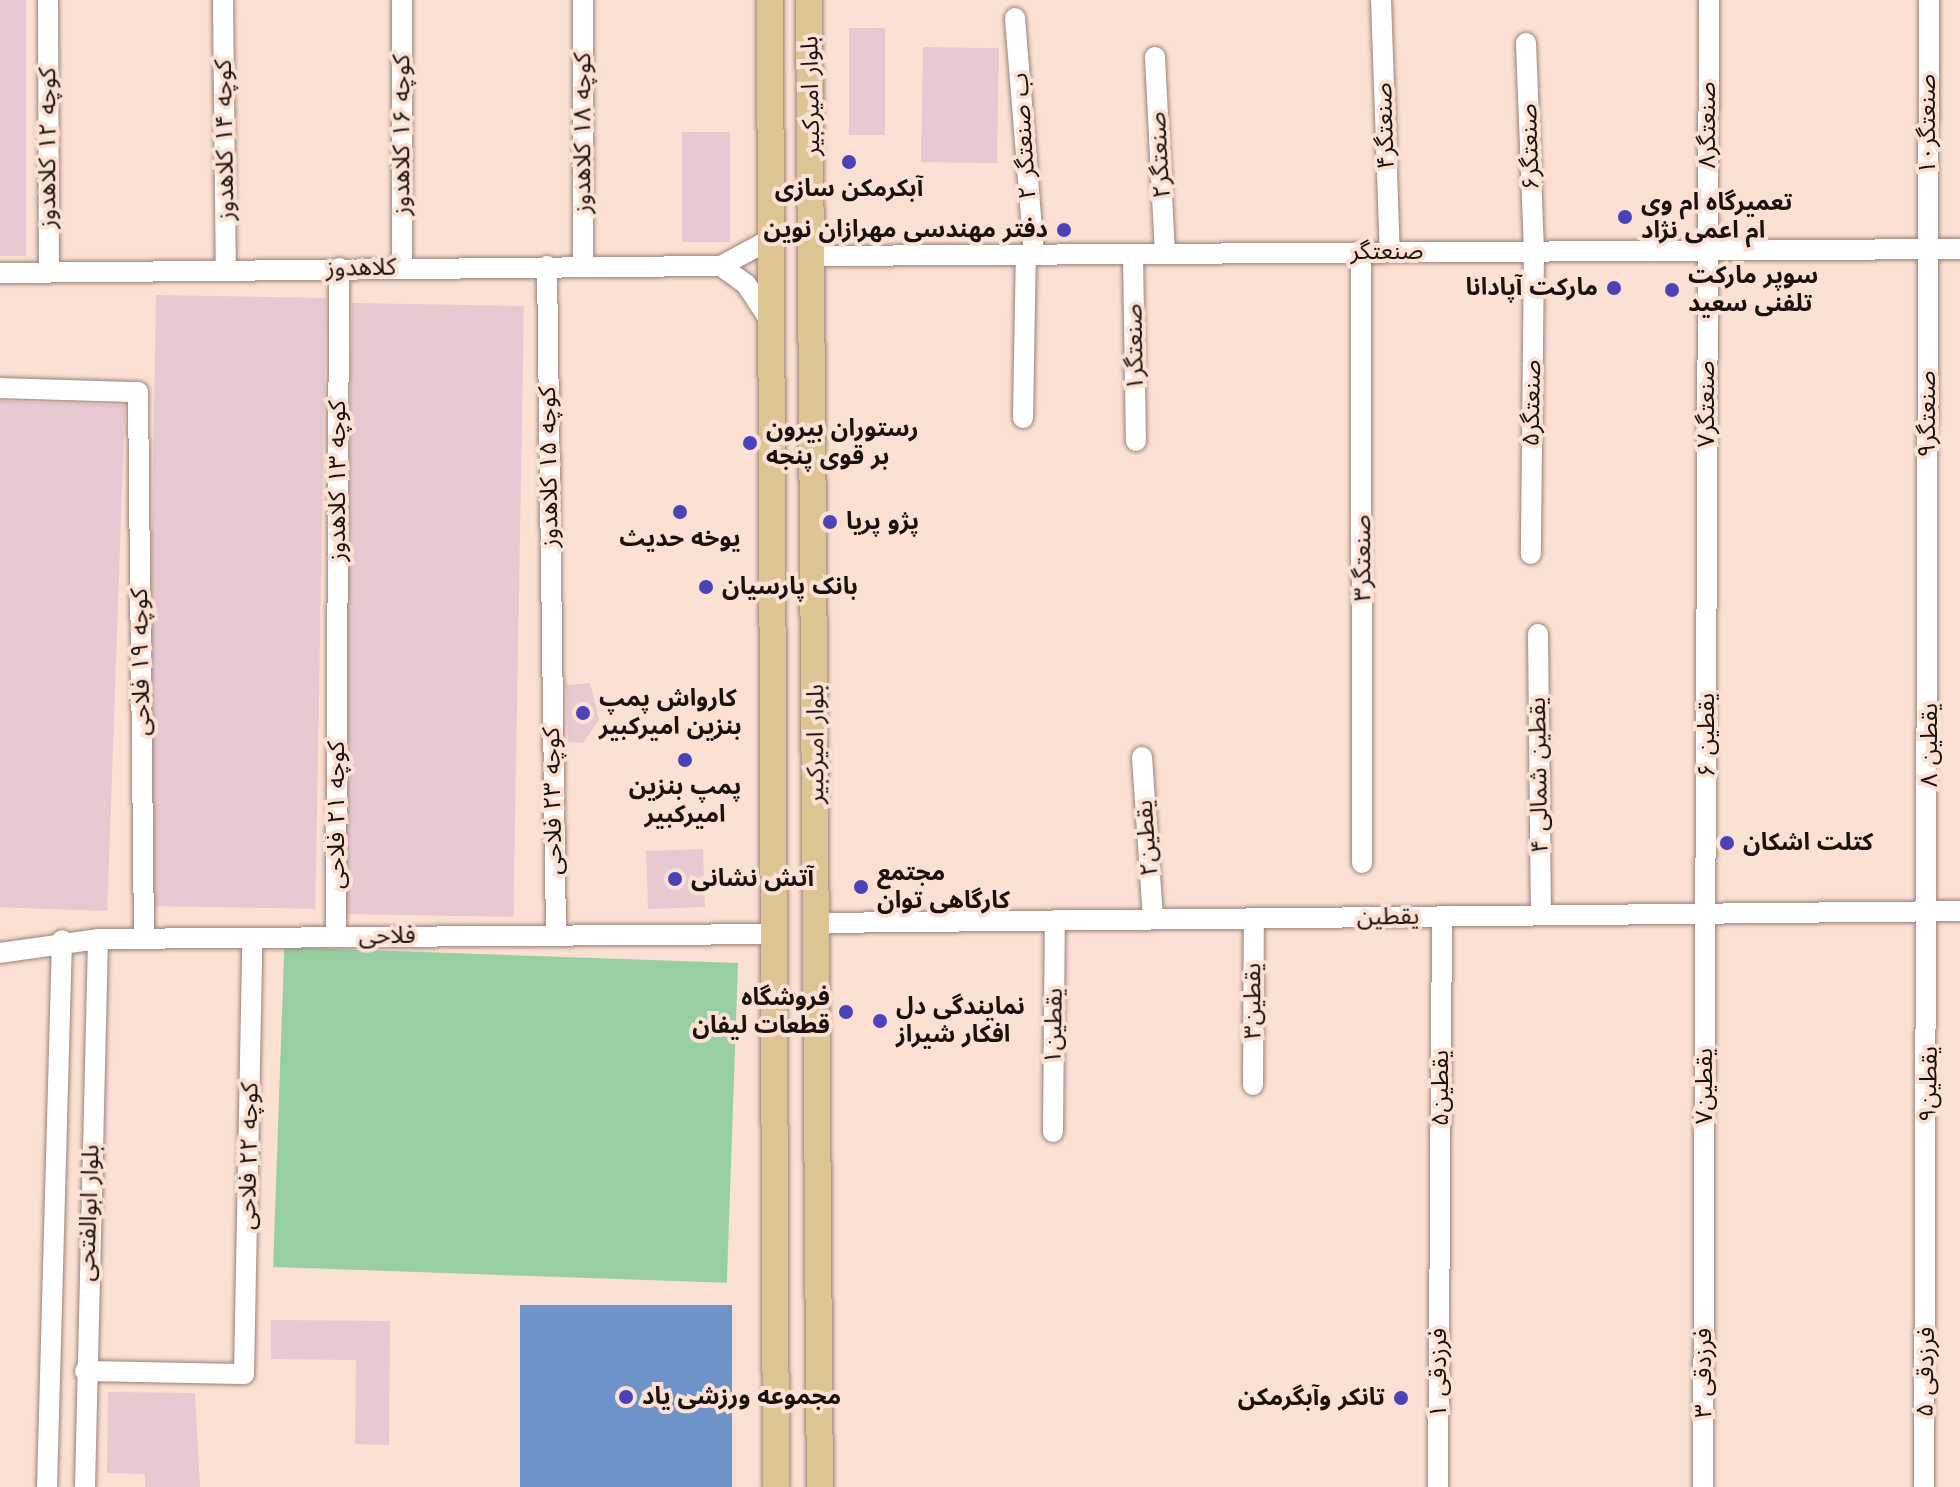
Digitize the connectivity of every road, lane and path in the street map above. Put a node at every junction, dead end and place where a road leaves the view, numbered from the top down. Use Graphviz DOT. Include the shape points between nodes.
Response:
graph roads {
  1 [pos="48,0"];
  2 [pos="583,0"];
  3 [pos="770,0"];
  4 [pos="1381,0"];
  5 [pos="1709,0"];
  6 [pos="1929,0"];
  7 [pos="402,1"];
  8 [pos="810,1"];
  9 [pos="223,5"];
  10 [pos="1015,18"];
  11 [pos="1526,43"];
  12 [pos="1155,57"];
  13 [pos="771,239"];
  14 [pos="1928,249"];
  15 [pos="1960,249"];
  16 [pos="1707,250"];
  17 [pos="1534,251"];
  18 [pos="1361,252"];
  19 [pos="1390,252"];
  20 [pos="1165,253"];
  21 [pos="1030,254"];
  22 [pos="1133,254"];
  23 [pos="813,256"];
  24 [pos="547,266"];
  25 [pos="583,266"];
  26 [pos="721,266"];
  27 [pos="339,268"];
  28 [pos="402,268"];
  29 [pos="226,270"];
  30 [pos="49,272"];
  31 [pos="0,273"];
  32 [pos="771,323"];
  33 [pos="0,388"];
  34 [pos="1023,418"];
  35 [pos="1136,441"];
  36 [pos="1531,554"];
  37 [pos="1707,557"];
  38 [pos="1929,580"];
  39 [pos="1538,634"];
  40 [pos="551,669"];
  41 [pos="337,694"];
  42 [pos="1142,757"];
  43 [pos="1362,863"];
  44 [pos="1930,911"];
  45 [pos="1960,911"];
  46 [pos="1706,913"];
  47 [pos="1541,915"];
  48 [pos="1442,916"];
  49 [pos="1254,918"];
  50 [pos="1153,919"];
  51 [pos="1055,920"];
  52 [pos="817,923"];
  53 [pos="556,934"];
  54 [pos="776,934"];
  55 [pos="336,937"];
  56 [pos="144,938"];
  57 [pos="252,938"];
  58 [pos="98,939"];
  59 [pos="62,940"];
  60 [pos="0,953"];
  61 [pos="1253,1085"];
  62 [pos="1053,1132"];
  63 [pos="88,1247"];
  64 [pos="53,1248"];
  65 [pos="1927,1257"];
  66 [pos="1704,1258"];
  67 [pos="1440,1259"];
  68 [pos="85,1371"];
  69 [pos="47,1487"];
  70 [pos="85,1487"];
  71 [pos="776,1487"];
  72 [pos="820,1487"];
  73 [pos="1438,1487"];
  74 [pos="1703,1487"];
  75 [pos="1924,1487"];
  1 -- 30 [label="street, کوچه ۱۲ کلاهدوز"];
  2 -- 25 [label="street, کوچه ۱۸ کلاهدوز"];
  3 -- 8 [label="main road"];
  3 -- 13 [label="main road, بلوار امیرکبیر"];
  4 -- 19 [label="street, صنعتگر۴"];
  5 -- 16 [label="street, صنعتگر۸"];
  6 -- 14 [label="street, صنعتگر۱۰"];
  7 -- 28 [label="street, کوچه ۱۶ کلاهدوز"];
  8 -- 23 [label="main road, بلوار امیرکبیر"];
  9 -- 29 [label="street, کوچه ۱۴ کلاهدوز"];
  10 -- 21 [label="street, ۲ ب صنعتگر"];
  11 -- 17 [label="street, صنعتگر۶"];
  12 -- 20 [label="street, صنعتگر۲"];
  13 -- 26 [label="street, کلاهدوز"];
  13 -- 32 [label="main road, بلوار امیرکبیر"];
  14 -- 15 [label="street, صنعتگر"];
  14 -- 16 [label="street, صنعتگر"];
  14 -- 38 [label="street, صنعتگر۹"];
  16 -- 17 [label="street, صنعتگر"];
  16 -- 37 [label="street, صنعتگر۷"];
  17 -- 19 [label="street, صنعتگر"];
  17 -- 36 [label="street, صنعتگر۵"];
  18 -- 19 [label="street, صنعتگر"];
  18 -- 20 [label="street, صنعتگر"];
  18 -- 43 [label="street, صنعتگر۳"];
  20 -- 22 [label="street, صنعتگر"];
  21 -- 22 [label="street, صنعتگر"];
  21 -- 23 [label="street, صنعتگر"];
  21 -- 34 [label="street, ۲ ب صنعتگر"];
  22 -- 35 [label="street, صنعتگر۱"];
  23 -- 52 [label="main road, بلوار امیرکبیر"];
  24 -- 25 [label="street, کلاهدوز"];
  24 -- 28 [label="street, کلاهدوز"];
  24 -- 40 [label="street, کوچه ۱۵ کلاهدوز"];
  25 -- 26 [label="street, کلاهدوز"];
  26 -- 32 [label="street" via="746,284"];
  27 -- 28 [label="street, کلاهدوز"];
  27 -- 29 [label="street, کلاهدوز"];
  27 -- 41 [label="street, کوچه ۱۳ کلاهدوز"];
  29 -- 30 [label="street, کلاهدوز"];
  30 -- 31 [label="street, کلاهدوز"];
  32 -- 54 [label="main road, بلوار امیرکبیر"];
  33 -- 56 [label="street, کوچه ۱۹ فلاحی" via="136,387"];
  37 -- 46 [label="street, یقطین ۶"];
  38 -- 44 [label="street, یقطین ۸"];
  39 -- 47 [label="street, یقطین شمالی ۴"];
  40 -- 53 [label="street, کوچه ۲۳ فلاحی"];
  41 -- 55 [label="street, کوچه ۲۱ فلاحی"];
  42 -- 50 [label="street, یقطین۲"];
  44 -- 45 [label="street, یقطین"];
  44 -- 46 [label="street, یقطین"];
  44 -- 65 [label="street, یقطین۹"];
  46 -- 47 [label="street, یقطین"];
  46 -- 66 [label="street, یقطین۷"];
  47 -- 48 [label="street, یقطین"];
  48 -- 49 [label="street, یقطین"];
  48 -- 67 [label="street, یقطین۵"];
  49 -- 50 [label="street, یقطین"];
  49 -- 61 [label="street, یقطین۳"];
  50 -- 51 [label="street, یقطین"];
  51 -- 52 [label="street, یقطین"];
  51 -- 62 [label="street, یقطین۱"];
  52 -- 72 [label="main road, بلوار امیرکبیر"];
  53 -- 54 [label="street, فلاحی"];
  53 -- 55 [label="street, فلاحی"];
  54 -- 71 [label="main road, بلوار امیرکبیر"];
  55 -- 57 [label="street, فلاحی"];
  56 -- 57 [label="street, فلاحی"];
  56 -- 58 [label="street, فلاحی"];
  57 -- 68 [label="street, کوچه ۲۲ فلاحی" via="244,1374"];
  58 -- 59 [label="street, فلاحی"];
  58 -- 63 [label="street, بلوار ابوالفتحی"];
  59 -- 60 [label="street, فلاحی"];
  59 -- 64 [label="street, بلوار ابوالفتحی"];
  63 -- 64 [label="street"];
  63 -- 68 [label="street, بلوار ابوالفتحی"];
  64 -- 69 [label="street, بلوار ابوالفتحی"];
  65 -- 75 [label="street, فرزدقی ۵"];
  66 -- 74 [label="street, فرزدقی ۳"];
  67 -- 73 [label="street, فرزدقی ۱"];
  68 -- 70 [label="street, بلوار ابوالفتحی"];
}
